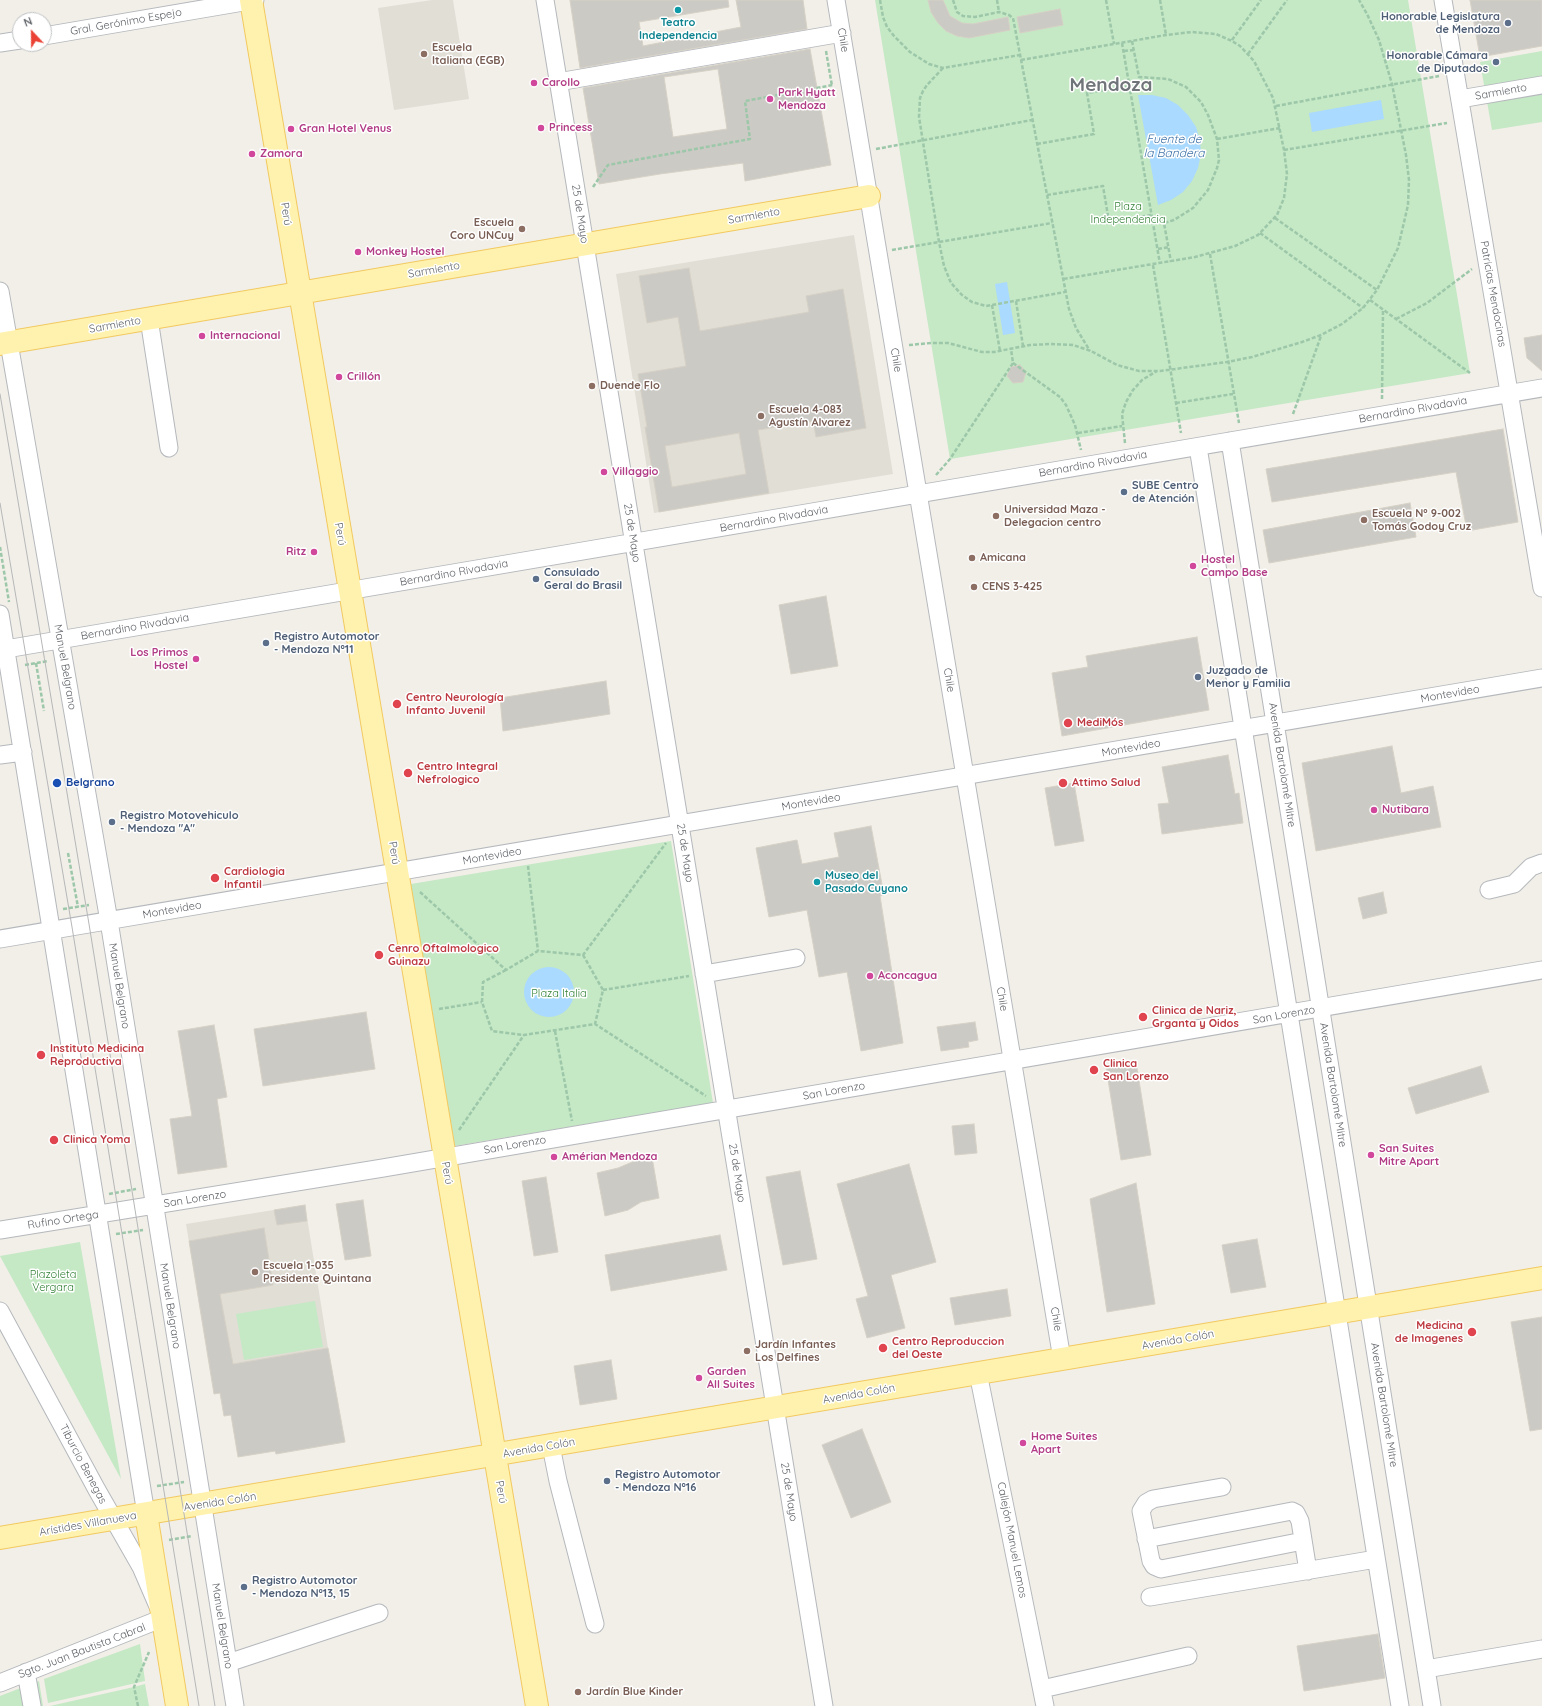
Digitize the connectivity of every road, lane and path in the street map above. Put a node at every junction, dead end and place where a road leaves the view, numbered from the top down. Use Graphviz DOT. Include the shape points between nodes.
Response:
graph roads {
  1 [pos="252,0"];
  2 [pos="545,0"];
  3 [pos="836,0"];
  4 [pos="880,0"];
  5 [pos="952,0"];
  6 [pos="997,0"];
  7 [pos="1106,0"];
  8 [pos="1160,0"];
  9 [pos="1260,0"];
  10 [pos="1287,0"];
  11 [pos="1358,0"];
  12 [pos="1443,0"];
  13 [pos="999,12"];
  14 [pos="842,33"];
  15 [pos="52,35"];
  16 [pos="1166,35"];
  17 [pos="12,41"];
  18 [pos="1132,41"];
  19 [pos="1232,41"];
  20 [pos="0,43"];
  21 [pos="1122,43"];
  22 [pos="1114,44"];
  23 [pos="1134,50"];
  24 [pos="1124,51"];
  25 [pos="1248,54"];
  26 [pos="1020,55"];
  27 [pos="1021,60"];
  28 [pos="943,68"];
  29 [pos="1455,73"];
  30 [pos="558,82"];
  31 [pos="850,82"];
  32 [pos="1392,84"];
  33 [pos="1542,85"];
  34 [pos="1130,86"];
  35 [pos="1460,99"];
  36 [pos="1276,106"];
  37 [pos="1032,120"];
  38 [pos="1463,120"];
  39 [pos="1280,128"];
  40 [pos="1402,130"];
  41 [pos="1217,139"];
  42 [pos="922,141"];
  43 [pos="1037,144"];
  44 [pos="1284,150"];
  45 [pos="862,152"];
  46 [pos="1047,195"];
  47 [pos="869,196"];
  48 [pos="579,207"];
  49 [pos="1151,215"];
  50 [pos="1276,218"];
  51 [pos="1052,223"];
  52 [pos="1260,233"];
  53 [pos="939,242"];
  54 [pos="585,245"];
  55 [pos="1169,247"];
  56 [pos="1158,249"];
  57 [pos="878,252"];
  58 [pos="1210,254"];
  59 [pos="1172,262"];
  60 [pos="1160,264"];
  61 [pos="1153,265"];
  62 [pos="1063,279"];
  63 [pos="1454,281"];
  64 [pos="1377,290"];
  65 [pos="0,291"];
  66 [pos="1066,292"];
  67 [pos="299,293"];
  68 [pos="1370,300"];
  69 [pos="1016,301"];
  70 [pos="992,305"];
  71 [pos="1363,308"];
  72 [pos="1383,310"];
  73 [pos="149,319"];
  74 [pos="1396,319"];
  75 [pos="1321,335"];
  76 [pos="4,343"];
  77 [pos="1023,346"];
  78 [pos="894,347"];
  79 [pos="1011,349"];
  80 [pos="1000,351"];
  81 [pos="1091,351"];
  82 [pos="1227,362"];
  83 [pos="1013,363"];
  84 [pos="1170,370"];
  85 [pos="1158,371"];
  86 [pos="1470,373"];
  87 [pos="1382,388"];
  88 [pos="1542,388"];
  89 [pos="1233,394"];
  90 [pos="1509,394"];
  91 [pos="1298,401"];
  92 [pos="1176,403"];
  93 [pos="1236,412"];
  94 [pos="1179,421"];
  95 [pos="1122,426"];
  96 [pos="1122,431"];
  97 [pos="1078,434"];
  98 [pos="1079,438"];
  99 [pos="1230,441"];
  100 [pos="1198,447"];
  101 [pos="169,448"];
  102 [pos="950,459"];
  103 [pos="918,494"];
  104 [pos="634,542"];
  105 [pos="1542,588"];
  106 [pos="350,591"];
  107 [pos="0,614"];
  108 [pos="60,640"];
  109 [pos="6,649"];
  110 [pos="63,659"];
  111 [pos="36,663"];
  112 [pos="9,668"];
  113 [pos="1542,678"];
  114 [pos="44,711"];
  115 [pos="1276,723"];
  116 [pos="1243,729"];
  117 [pos="23,752"];
  118 [pos="0,756"];
  119 [pos="965,776"];
  120 [pos="680,824"];
  121 [pos="526,850"];
  122 [pos="68,853"];
  123 [pos="1542,863"];
  124 [pos="397,872"];
  125 [pos="1489,890"];
  126 [pos="105,902"];
  127 [pos="78,907"];
  128 [pos="48,912"];
  129 [pos="109,921"];
  130 [pos="52,930"];
  131 [pos="0,939"];
  132 [pos="538,951"];
  133 [pos="584,955"];
  134 [pos="796,958"];
  135 [pos="506,970"];
  136 [pos="1542,970"];
  137 [pos="704,974"];
  138 [pos="603,990"];
  139 [pos="482,1002"];
  140 [pos="1321,1008"];
  141 [pos="420,1012"];
  142 [pos="1289,1014"];
  143 [pos="595,1024"];
  144 [pos="555,1031"];
  145 [pos="524,1035"];
  146 [pos="1013,1061"];
  147 [pos="726,1109"];
  148 [pos="457,1134"];
  149 [pos="575,1135"];
  150 [pos="445,1157"];
  151 [pos="151,1187"];
  152 [pos="95,1196"];
  153 [pos="154,1206"];
  154 [pos="126,1210"];
  155 [pos="98,1215"];
  156 [pos="158,1227"];
  157 [pos="0,1230"];
  158 [pos="102,1237"];
  159 [pos="1542,1278"];
  160 [pos="1369,1308"];
  161 [pos="0,1311"];
  162 [pos="1337,1313"];
  163 [pos="1062,1359"];
  164 [pos="978,1374"];
  165 [pos="776,1408"];
  166 [pos="551,1446"];
  167 [pos="495,1455"];
  168 [pos="1222,1487"];
  169 [pos="202,1505"];
  170 [pos="175,1509"];
  171 [pos="146,1514"];
  172 [pos="113,1520"];
  173 [pos="0,1538"];
  174 [pos="1146,1539"];
  175 [pos="1303,1541"];
  176 [pos="1376,1559"];
  177 [pos="1308,1571"];
  178 [pos="1150,1597"];
  179 [pos="379,1614"];
  180 [pos="163,1618"];
  181 [pos="595,1624"];
  182 [pos="1542,1649"];
  183 [pos="1188,1656"];
  184 [pos="228,1663"];
  185 [pos="1426,1669"];
  186 [pos="26,1672"];
  187 [pos="0,1683"];
  188 [pos="134,1686"];
  189 [pos="1042,1689"];
  190 [pos="32,1706"];
  191 [pos="138,1706"];
  192 [pos="177,1706"];
  193 [pos="235,1706"];
  194 [pos="537,1706"];
  195 [pos="824,1706"];
  196 [pos="1045,1706"];
  197 [pos="1400,1706"];
  198 [pos="1432,1706"];
  1 -- 15 [label="street, Gral. Gerónimo Espejo"];
  1 -- 67 [label="main road, Perú"];
  2 -- 30 [label="street, 25 de Mayo"];
  3 -- 14 [label="street, Chile"];
  4 -- 28 [label="path" via="887,27 894,36 917,58"];
  5 -- 13 [label="path" via="957,12 963,16 976,17"];
  6 -- 13 [label="path"];
  7 -- 22 [label="path"];
  8 -- 16 [label="path"];
  9 -- 19 [label="path"];
  10 -- 25 [label="path"];
  11 -- 32 [label="path" via="1379,40"];
  12 -- 29 [label="street, Patricias Mendocinas"];
  13 -- 26 [label="path" via="1009,14 1013,18"];
  14 -- 30 [label="street"];
  14 -- 31 [label="street, Chile"];
  16 -- 18 [label="path"];
  16 -- 19 [label="path" via="1209,32"];
  17 -- 20 [label="street"];
  18 -- 21 [label="path"];
  18 -- 23 [label="path"];
  19 -- 25 [label="path"];
  21 -- 22 [label="path"];
  21 -- 24 [label="path"];
  22 -- 27 [label="path"];
  23 -- 24 [label="path"];
  23 -- 41 [label="path" via="1139,76 1168,79 1186,87 1201,102"];
  24 -- 34 [label="path"];
  25 -- 36 [label="path" via="1267,85"];
  26 -- 27 [label="path"];
  26 -- 28 [label="path"];
  27 -- 37 [label="path"];
  28 -- 42 [label="path" via="926,85 920,98"];
  29 -- 32 [label="path"];
  29 -- 35 [label="street, Patricias Mendocinas"];
  30 -- 48 [label="street, 25 de Mayo"];
  31 -- 45 [label="street, Chile"];
  31 -- 48 [label="path" via="745,101 750,139 608,165"];
  32 -- 36 [label="path"];
  32 -- 40 [label="path"];
  33 -- 35 [label="street, Sarmiento"];
  34 -- 43 [label="path" via="1087,93 1094,134"];
  34 -- 49 [label="path"];
  35 -- 38 [label="street, Patricias Mendocinas"];
  36 -- 39 [label="path"];
  37 -- 42 [label="path"];
  37 -- 43 [label="path"];
  38 -- 40 [label="path"];
  38 -- 90 [label="street, Patricias Mendocinas"];
  39 -- 41 [label="path"];
  39 -- 44 [label="path"];
  40 -- 44 [label="path"];
  40 -- 64 [label="path" via="1409,180 1408,205 1398,248"];
  41 -- 55 [label="path" via="1218,168 1208,190 1193,208 1164,223"];
  42 -- 45 [label="path"];
  42 -- 53 [label="path"];
  43 -- 46 [label="path"];
  44 -- 50 [label="path" via="1286,190"];
  45 -- 47 [label="street, Chile"];
  46 -- 49 [label="path" via="1103,186 1109,222"];
  46 -- 51 [label="path"];
  47 -- 54 [label="main road, Sarmiento"];
  47 -- 57 [label="street, Chile"];
  48 -- 54 [label="street, 25 de Mayo"];
  49 -- 56 [label="path"];
  50 -- 52 [label="path"];
  50 -- 64 [label="path"];
  51 -- 53 [label="path"];
  51 -- 62 [label="path"];
  52 -- 58 [label="path" via="1235,246"];
  52 -- 71 [label="path"];
  53 -- 57 [label="path"];
  53 -- 70 [label="path" via="951,283 972,302"];
  54 -- 67 [label="main road, Sarmiento"];
  54 -- 104 [label="street, 25 de Mayo"];
  55 -- 56 [label="path"];
  55 -- 59 [label="path"];
  56 -- 60 [label="path"];
  57 -- 78 [label="street, Chile"];
  58 -- 59 [label="path"];
  58 -- 82 [label="path"];
  59 -- 60 [label="path"];
  60 -- 61 [label="path"];
  61 -- 62 [label="path"];
  61 -- 84 [label="path"];
  62 -- 66 [label="path"];
  63 -- 74 [label="path" via="1427,303"];
  64 -- 68 [label="path"];
  65 -- 76 [label="street, Manuel Belgrano"];
  66 -- 69 [label="path"];
  66 -- 81 [label="path" via="1076,328"];
  67 -- 73 [label="main road, Sarmiento"];
  67 -- 106 [label="main road, Perú"];
  68 -- 71 [label="path"];
  68 -- 72 [label="path"];
  69 -- 70 [label="path"];
  69 -- 77 [label="path"];
  70 -- 80 [label="path"];
  71 -- 75 [label="path" via="1342,324"];
  72 -- 74 [label="path"];
  72 -- 87 [label="path"];
  73 -- 76 [label="main road, Sarmiento"];
  73 -- 101 [label="street"];
  74 -- 86 [label="path"];
  75 -- 82 [label="path"];
  75 -- 91 [label="path"];
  76 -- 108 [label="street, Manuel Belgrano"];
  77 -- 79 [label="path"];
  77 -- 81 [label="path" via="1073,345"];
  78 -- 80 [label="path" via="948,343 982,352"];
  78 -- 103 [label="street, Chile"];
  79 -- 80 [label="path"];
  79 -- 83 [label="path"];
  81 -- 85 [label="path" via="1117,365 1139,371"];
  82 -- 84 [label="path"];
  82 -- 89 [label="path"];
  83 -- 97 [label="path" via="1060,397 1072,416"];
  83 -- 102 [label="path"];
  84 -- 85 [label="path"];
  84 -- 92 [label="path"];
  85 -- 95 [label="path" via="1142,380 1133,390 1122,414"];
  88 -- 90 [label="street, Bernardino Rivadavia"];
  89 -- 92 [label="path"];
  89 -- 93 [label="path"];
  90 -- 99 [label="street, Bernardino Rivadavia"];
  90 -- 105 [label="street, Patricias Mendocinas"];
  92 -- 94 [label="path"];
  95 -- 96 [label="path"];
  95 -- 97 [label="path"];
  97 -- 98 [label="path"];
  99 -- 100 [label="street, Bernardino Rivadavia"];
  99 -- 115 [label="street, Avenida Bartolomé Mitre"];
  100 -- 103 [label="street, Bernardino Rivadavia"];
  100 -- 116 [label="street"];
  103 -- 104 [label="street, Bernardino Rivadavia"];
  103 -- 119 [label="street, Chile"];
  104 -- 106 [label="street, Bernardino Rivadavia"];
  104 -- 120 [label="street, 25 de Mayo"];
  106 -- 108 [label="street, Bernardino Rivadavia"];
  106 -- 124 [label="main road, Perú"];
  107 -- 109 [label="street"];
  108 -- 109 [label="street, Bernardino Rivadavia"];
  108 -- 110 [label="street, Manuel Belgrano"];
  109 -- 112 [label="street"];
  110 -- 111 [label="path"];
  110 -- 126 [label="street, Manuel Belgrano"];
  111 -- 112 [label="path"];
  111 -- 114 [label="path"];
  112 -- 117 [label="street"];
  113 -- 115 [label="street, Montevideo"];
  115 -- 116 [label="street, Montevideo"];
  115 -- 140 [label="street, Avenida Bartolomé Mitre"];
  116 -- 119 [label="street, Montevideo"];
  116 -- 142 [label="street"];
  117 -- 118 [label="street"];
  117 -- 128 [label="street"];
  119 -- 120 [label="street, Montevideo"];
  119 -- 146 [label="street, Chile"];
  120 -- 121 [label="street, Montevideo"];
  120 -- 133 [label="path"];
  120 -- 137 [label="street, 25 de Mayo"];
  121 -- 124 [label="street, Montevideo"];
  121 -- 132 [label="path"];
  122 -- 127 [label="path"];
  123 -- 125 [label="street" via="1531,868 1518,882"];
  124 -- 129 [label="street, Montevideo"];
  124 -- 135 [label="path"];
  124 -- 141 [label="main road, Perú"];
  126 -- 127 [label="path"];
  126 -- 129 [label="street, Manuel Belgrano"];
  127 -- 128 [label="path"];
  128 -- 130 [label="street"];
  129 -- 130 [label="street, Montevideo"];
  129 -- 151 [label="street, Manuel Belgrano"];
  130 -- 131 [label="street, Montevideo"];
  130 -- 152 [label="street"];
  132 -- 133 [label="path"];
  132 -- 135 [label="path"];
  133 -- 138 [label="path"];
  134 -- 137 [label="street"];
  135 -- 139 [label="path" via="483,982"];
  136 -- 140 [label="street, San Lorenzo"];
  137 -- 138 [label="path"];
  137 -- 147 [label="street, 25 de Mayo"];
  138 -- 143 [label="path"];
  139 -- 141 [label="path"];
  139 -- 145 [label="path" via="492,1031"];
  140 -- 142 [label="street, San Lorenzo"];
  140 -- 160 [label="street, Avenida Bartolomé Mitre"];
  141 -- 150 [label="main road, Perú"];
  142 -- 146 [label="street, San Lorenzo"];
  142 -- 162 [label="street"];
  143 -- 144 [label="path"];
  143 -- 147 [label="path"];
  144 -- 145 [label="path"];
  144 -- 149 [label="path"];
  145 -- 148 [label="path"];
  146 -- 147 [label="street, San Lorenzo"];
  146 -- 163 [label="street, Chile"];
  147 -- 149 [label="street, San Lorenzo"];
  147 -- 165 [label="street, 25 de Mayo"];
  149 -- 150 [label="street, San Lorenzo"];
  150 -- 153 [label="street, San Lorenzo"];
  150 -- 167 [label="main road, Perú"];
  151 -- 152 [label="path"];
  151 -- 153 [label="street, Manuel Belgrano"];
  152 -- 155 [label="street"];
  153 -- 154 [label="street, San Lorenzo"];
  153 -- 156 [label="street, Manuel Belgrano"];
  154 -- 155 [label="street, Rufino Ortega"];
  155 -- 157 [label="street, Rufino Ortega"];
  155 -- 158 [label="street"];
  156 -- 158 [label="path"];
  156 -- 169 [label="street, Manuel Belgrano"];
  158 -- 171 [label="street"];
  159 -- 160 [label="main road, Avenida Colón"];
  160 -- 162 [label="main road, Avenida Colón"];
  160 -- 185 [label="street, Avenida Bartolomé Mitre"];
  161 -- 172 [label="street, Tiburcio Benegas"];
  162 -- 163 [label="main road, Avenida Colón"];
  162 -- 176 [label="street"];
  163 -- 164 [label="main road, Avenida Colón"];
  164 -- 165 [label="main road, Avenida Colón"];
  164 -- 189 [label="street, Callejón Manuel Lemos"];
  165 -- 166 [label="main road, Avenida Colón"];
  165 -- 195 [label="street, 25 de Mayo"];
  166 -- 167 [label="main road, Avenida Colón"];
  166 -- 181 [label="street"];
  167 -- 169 [label="main road, Avenida Colón"];
  167 -- 194 [label="main road, Perú"];
  168 -- 174 [label="street" via="1153,1499 1146,1503 1141,1511"];
  169 -- 170 [label="main road, Avenida Colón"];
  169 -- 184 [label="street, Manuel Belgrano"];
  170 -- 171 [label="main road, Arístides Villanueva"];
  171 -- 172 [label="main road, Arístides Villanueva"];
  171 -- 180 [label="main road"];
  172 -- 173 [label="main road, Arístides Villanueva"];
  172 -- 180 [label="street, Tiburcio Benegas" via="141,1567"];
  174 -- 175 [label="street" via="1151,1561 1161,1570"];
  174 -- 175 [label="street" via="1292,1512 1296,1513 1300,1521"];
  175 -- 177 [label="street"];
  176 -- 177 [label="street"];
  176 -- 197 [label="street"];
  177 -- 178 [label="street"];
  179 -- 184 [label="street"];
  180 -- 186 [label="street, Sgto. Juan Bautista Cabral"];
  180 -- 192 [label="main road"];
  182 -- 185 [label="street"];
  183 -- 189 [label="street"];
  184 -- 193 [label="street, Manuel Belgrano"];
  185 -- 198 [label="street, Avenida Bartolomé Mitre"];
  186 -- 187 [label="street, Sgto. Juan Bautista Cabral"];
  186 -- 190 [label="street"];
  188 -- 191 [label="path"];
  189 -- 196 [label="street, Callejón Manuel Lemos"];
}
